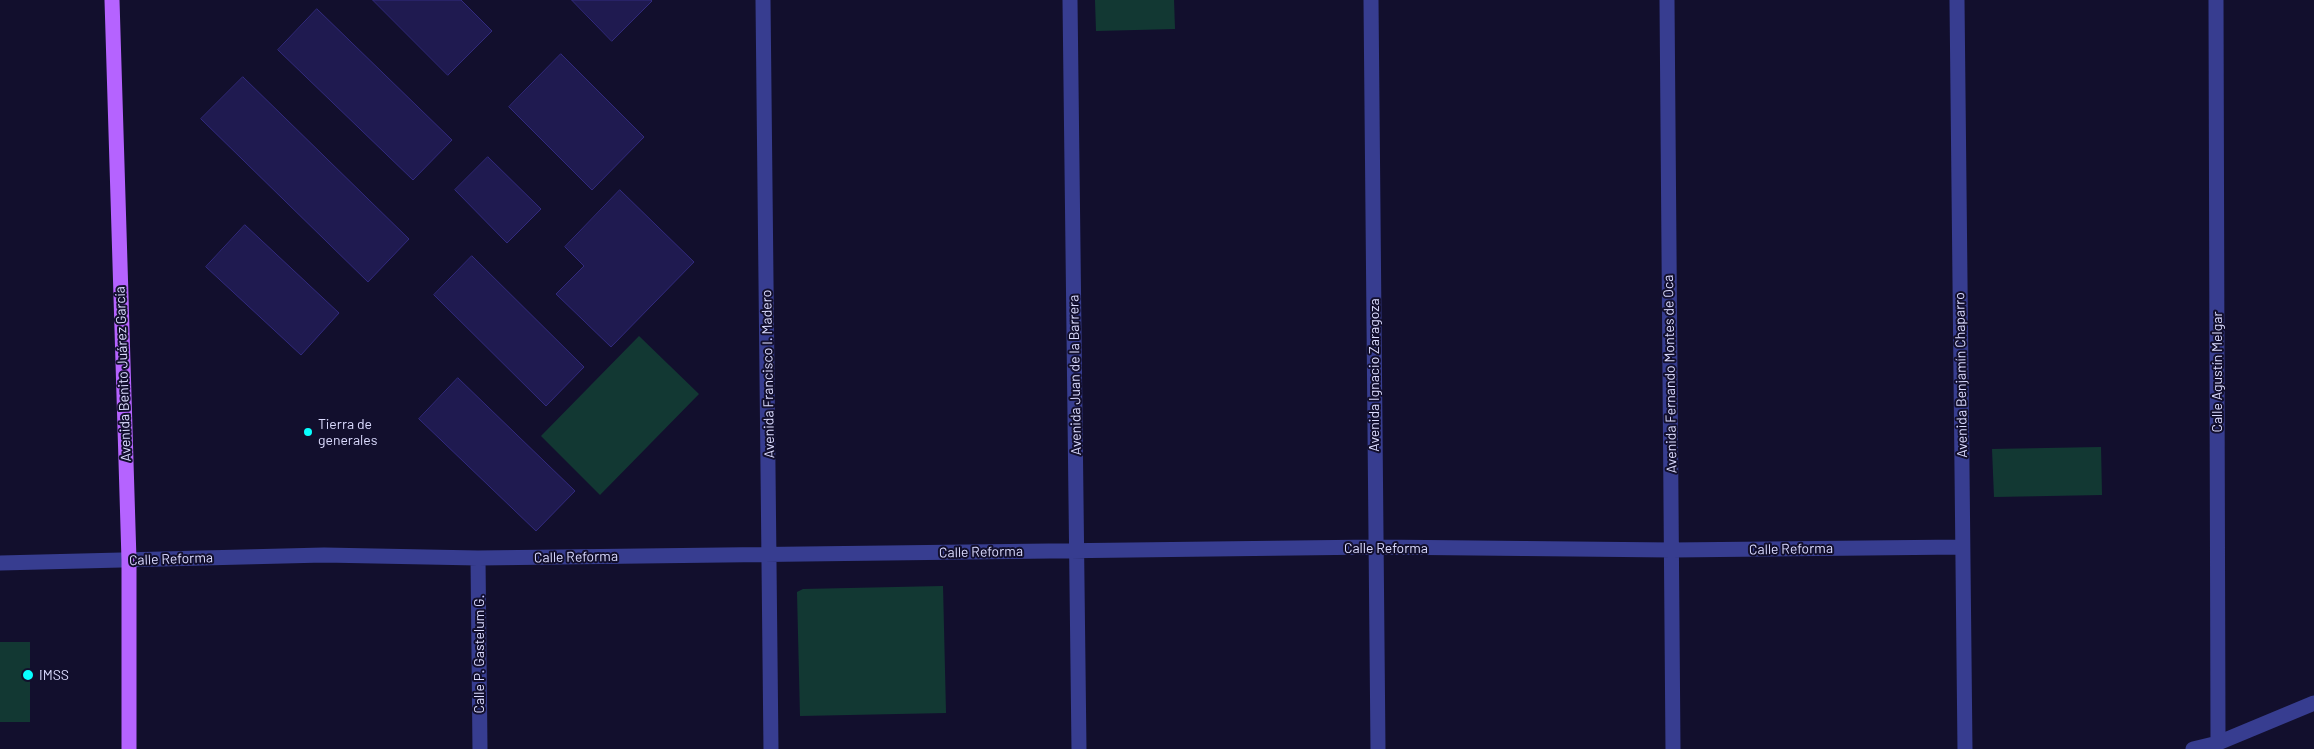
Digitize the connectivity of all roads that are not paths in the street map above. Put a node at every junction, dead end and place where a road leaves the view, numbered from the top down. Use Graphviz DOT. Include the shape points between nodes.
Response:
graph roads {
  1 [pos="112,0"];
  2 [pos="763,0"];
  3 [pos="1070,0"];
  4 [pos="1371,0"];
  5 [pos="1667,0"];
  6 [pos="1957,0"];
  7 [pos="2216,0"];
  8 [pos="1962,547"];
  9 [pos="1376,548"];
  10 [pos="1077,550"];
  11 [pos="1672,550"];
  12 [pos="770,556"];
  13 [pos="478,558"];
  14 [pos="129,560"];
  15 [pos="0,563"];
  16 [pos="2314,703"];
  17 [pos="2218,743"];
  18 [pos="130,749"];
  19 [pos="480,749"];
  20 [pos="771,749"];
  21 [pos="1079,749"];
  22 [pos="1378,749"];
  23 [pos="1673,749"];
  24 [pos="1964,749"];
  25 [pos="2193,749"];
  1 -- 14 [label="main road, Avenida Benito Juárez García"];
  2 -- 12 [label="street, Avenida Francisco I. Madero"];
  3 -- 10 [label="street, Avenida Juan de la Barrera"];
  4 -- 9 [label="street, Avenida Ignacio Zaragoza"];
  5 -- 11 [label="street, Avenida Fernando Montes de Oca"];
  6 -- 8 [label="street, Avenida Benjamín Chaparro"];
  7 -- 17 [label="street, Calle Agustín Melgar"];
  8 -- 11 [label="street, Calle Reforma"];
  8 -- 24 [label="street, Avenida Benjamín Chaparro"];
  9 -- 10 [label="street, Calle Reforma"];
  9 -- 11 [label="street, Calle Reforma"];
  9 -- 22 [label="street, Avenida Ignacio Zaragoza"];
  10 -- 12 [label="street, Calle Reforma"];
  10 -- 21 [label="street, Avenida Juan de la Barrera"];
  11 -- 23 [label="street, Avenida Fernando Montes de Oca"];
  12 -- 13 [label="street, Calle Reforma"];
  12 -- 20 [label="street, Avenida Francisco I. Madero"];
  13 -- 14 [label="street, Calle Reforma" via="324,555"];
  13 -- 19 [label="street, Calle P. Gastelum G."];
  14 -- 15 [label="street, Calle Reforma"];
  14 -- 18 [label="main road, Avenida Benito Juárez García"];
  16 -- 17 [label="street"];
  17 -- 25 [label="street"];
}
